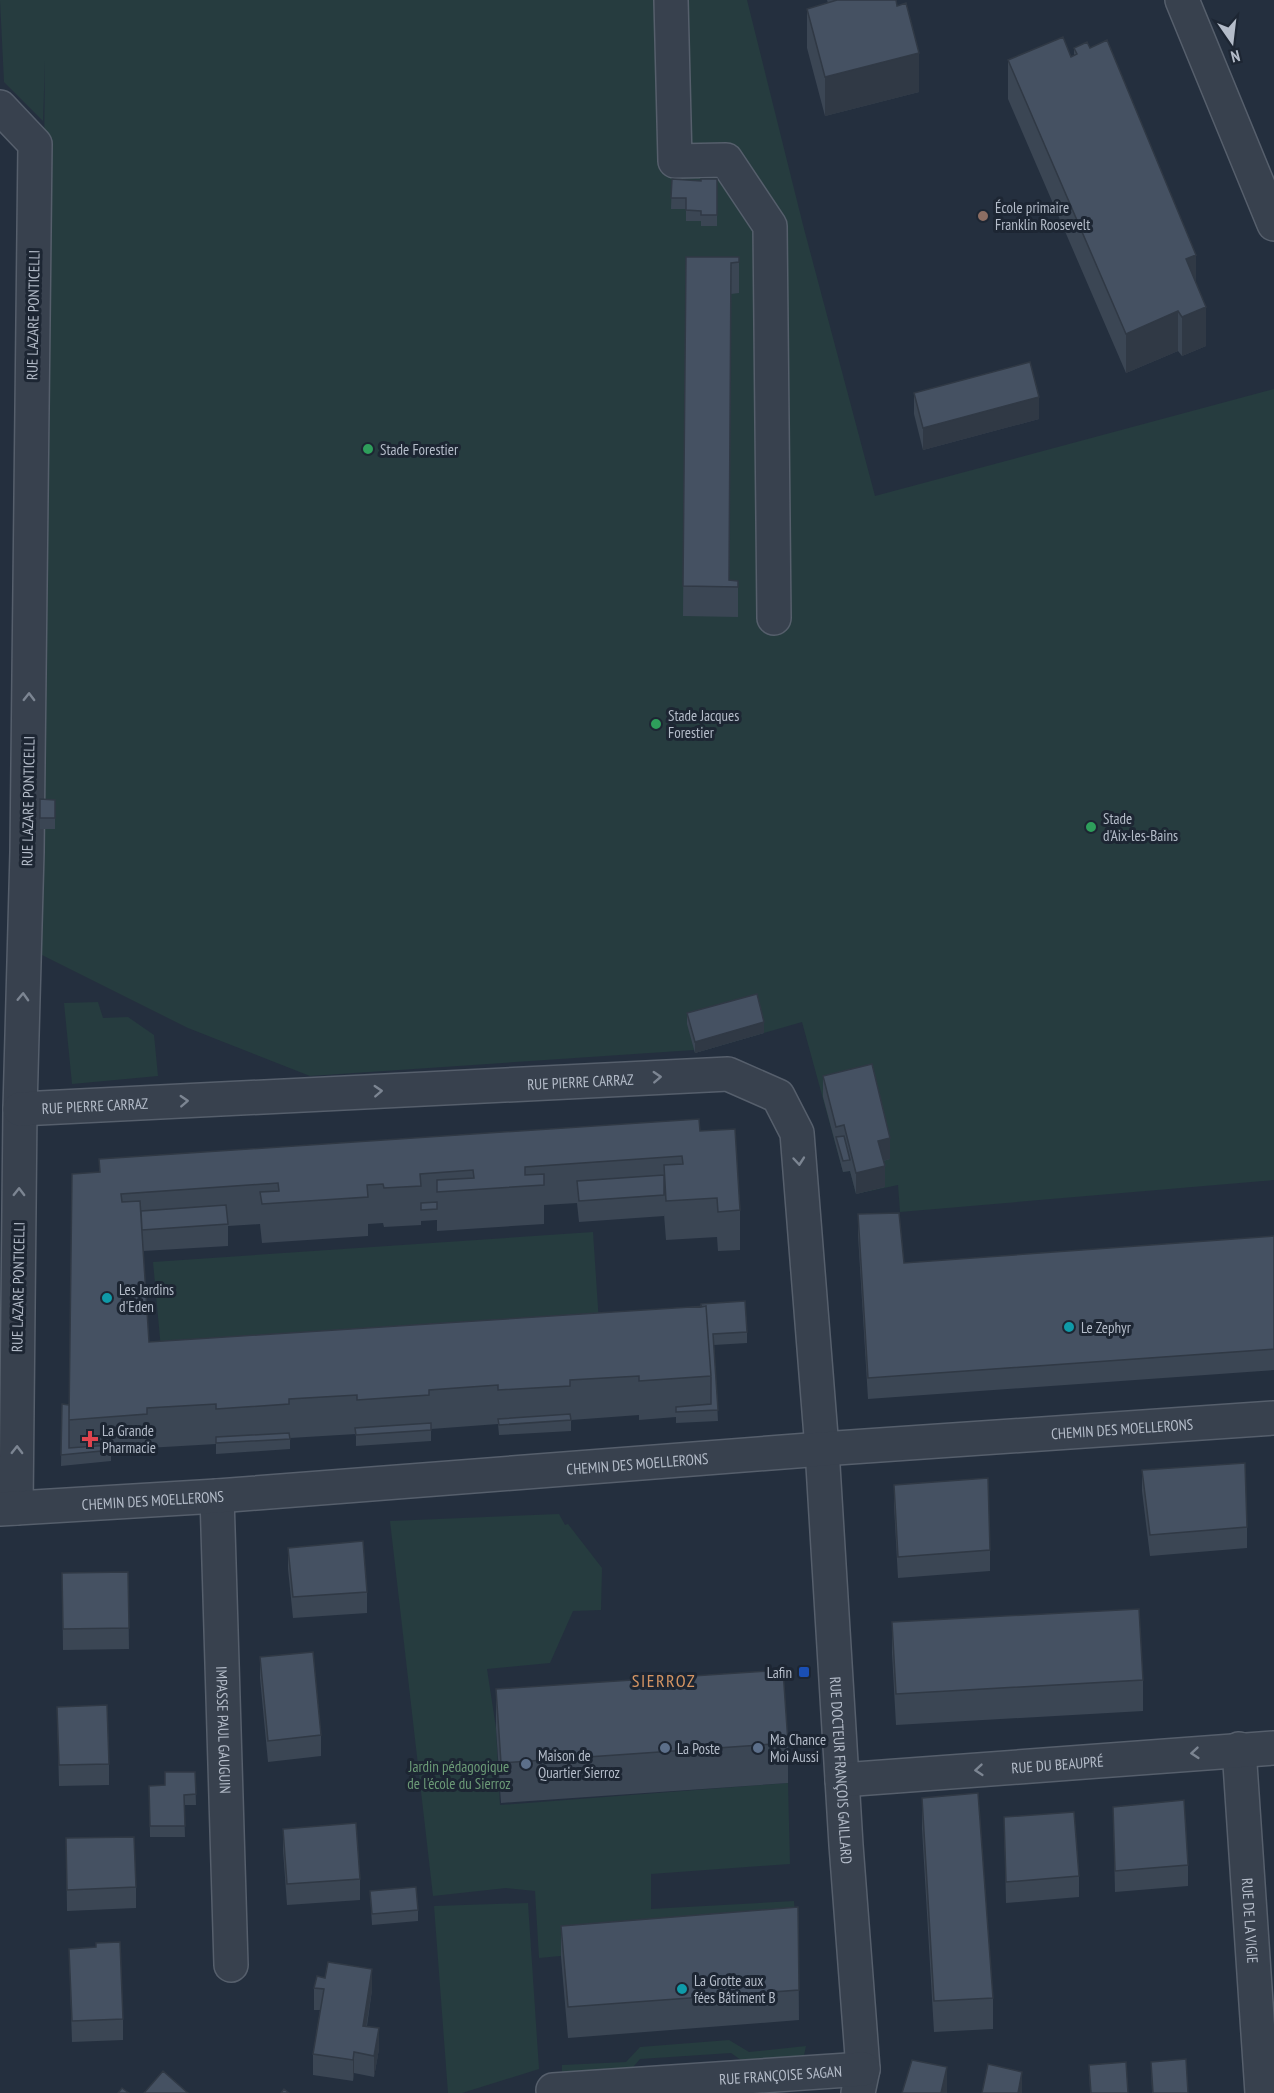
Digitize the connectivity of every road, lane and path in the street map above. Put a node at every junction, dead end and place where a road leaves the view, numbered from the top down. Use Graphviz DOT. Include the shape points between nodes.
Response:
graph roads {
  1 [pos="671,0"];
  2 [pos="1182,0"];
  3 [pos="0,107"];
  4 [pos="1274,224"];
  5 [pos="774,618"];
  6 [pos="20,1109"];
  7 [pos="1274,1418"];
  8 [pos="822,1449"];
  9 [pos="217,1496"];
  10 [pos="8,1509"];
  11 [pos="1274,1748"];
  12 [pos="1239,1749"];
  13 [pos="842,1780"];
  14 [pos="231,1965"];
  15 [pos="860,2081"];
  16 [pos="553,2090"];
  17 [pos="1262,2093"];
  1 -- 5 [label="street" via="675,161 726,160 770,226"];
  2 -- 4 [label="street"];
  6 -- 3 [label="street, RUE LAZARE PONTICELLI, one-way" via="27,852 35,144"];
  6 -- 8 [label="street, RUE PIERRE CARRAZ, one-way" via="728,1074 778,1096 797,1133"];
  10 -- 6 [label="street, RUE LAZARE PONTICELLI, one-way"];
  7 -- 8 [label="street, CHEMIN DES MOELLERONS"];
  8 -- 9 [label="street, CHEMIN DES MOELLERONS"];
  8 -- 13 [label="street, RUE DOCTEUR FRANÇOIS GAILLARD"];
  9 -- 10 [label="street, CHEMIN DES MOELLERONS"];
  9 -- 14 [label="street, IMPASSE PAUL GAUGUIN"];
  11 -- 12 [label="street, RUE DU BEAUPRÉ"];
  12 -- 13 [label="street, RUE DU BEAUPRÉ, one-way"];
  12 -- 17 [label="street, RUE DE LA VIGIE"];
  13 -- 15 [label="street, RUE DOCTEUR FRANÇOIS GAILLARD"];
  15 -- 16 [label="street, RUE FRANÇOISE SAGAN"];
}
